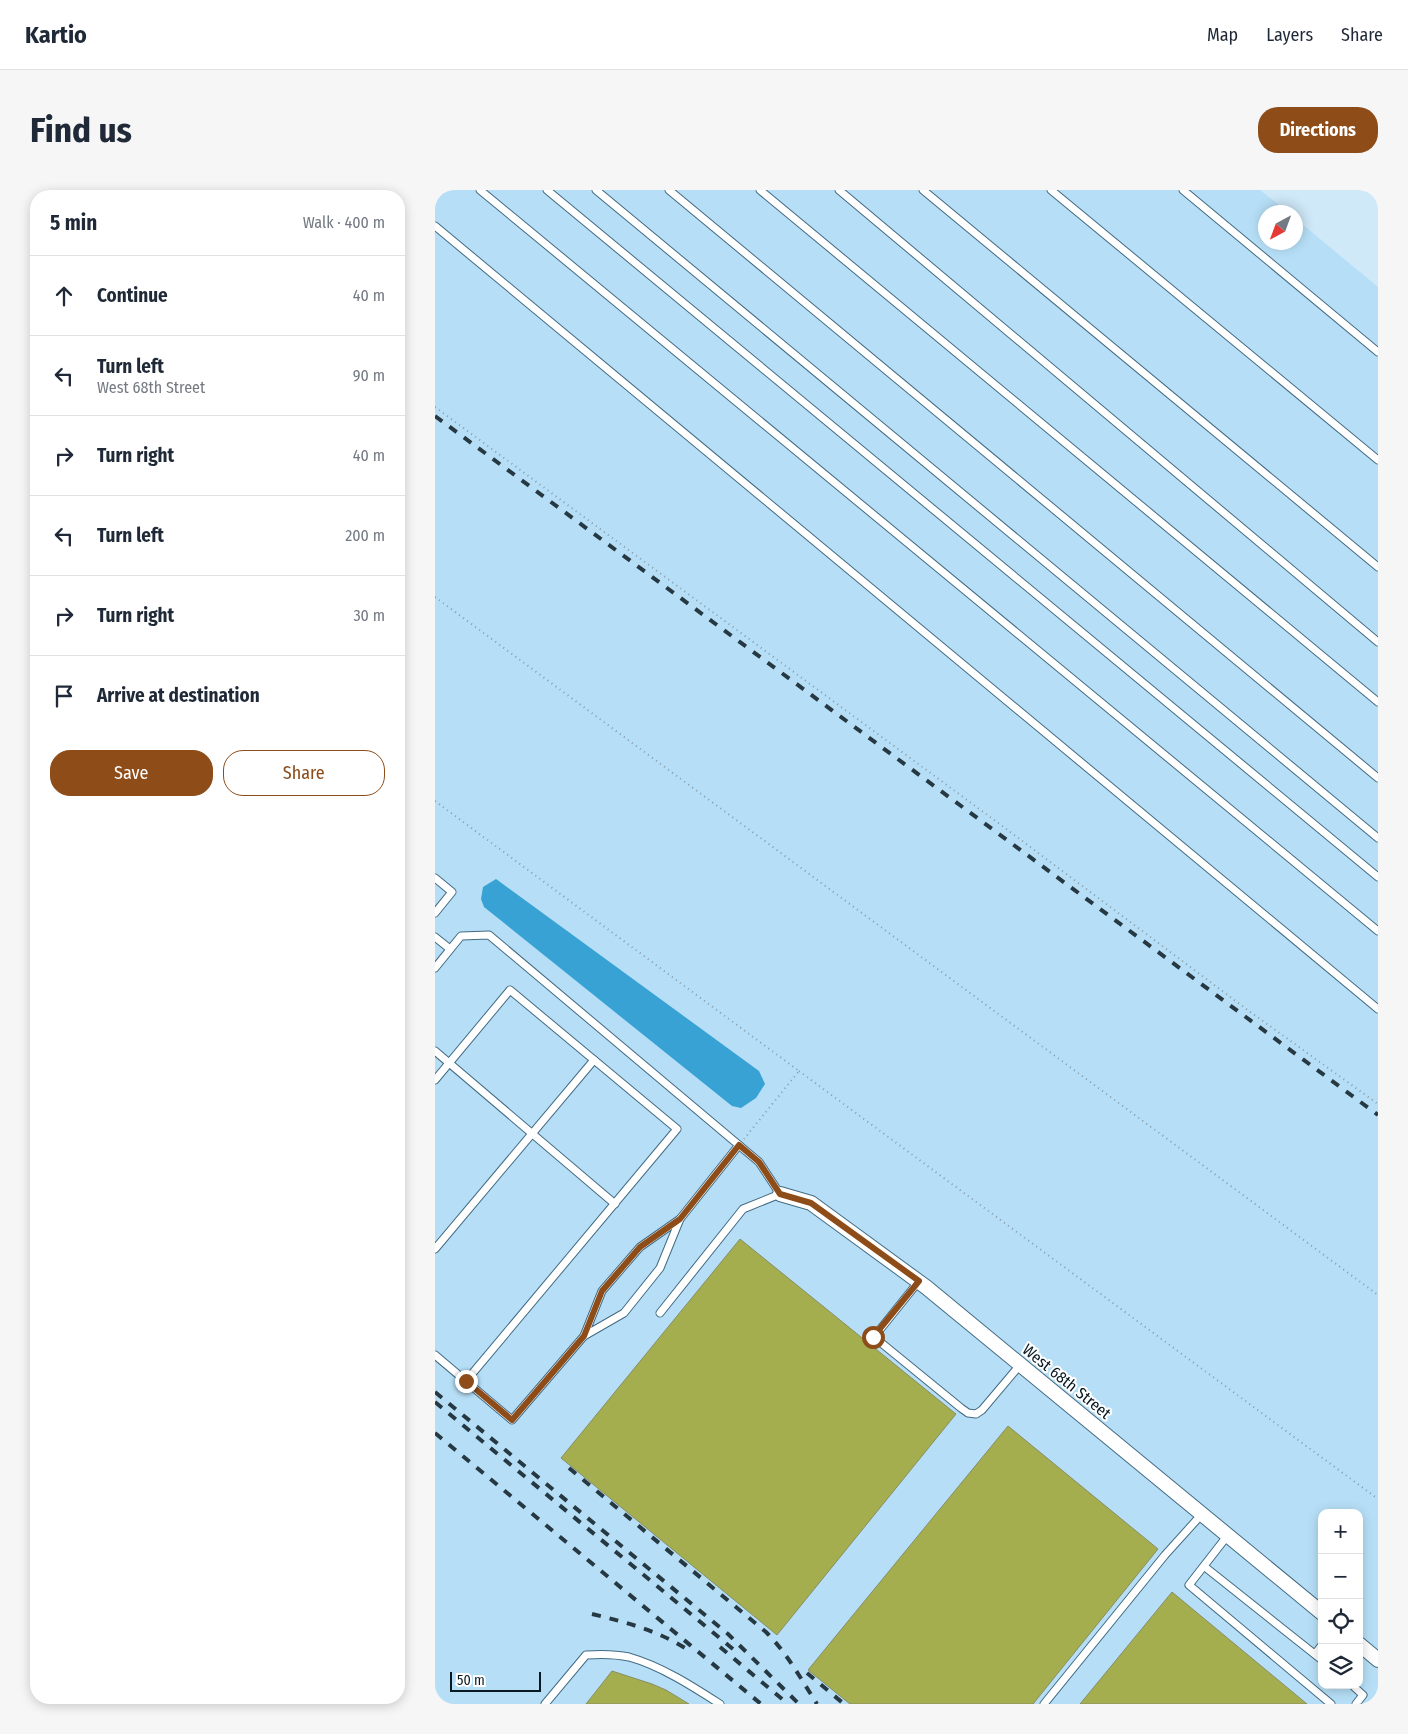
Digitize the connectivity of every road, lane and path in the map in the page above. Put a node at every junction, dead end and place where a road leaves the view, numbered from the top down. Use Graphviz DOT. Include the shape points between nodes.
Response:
graph roads {
  1 [pos="480,190"];
  2 [pos="547,190"];
  3 [pos="596,190"];
  4 [pos="669,190"];
  5 [pos="760,190"];
  6 [pos="839,190"];
  7 [pos="923,190"];
  8 [pos="1051,190"];
  9 [pos="1183,190"];
  10 [pos="435,226"];
  11 [pos="1378,352"];
  12 [pos="435,407"];
  13 [pos="1378,460"];
  14 [pos="1378,567"];
  15 [pos="435,597"];
  16 [pos="1378,642"];
  17 [pos="1378,702"];
  18 [pos="1378,778"];
  19 [pos="435,801"];
  20 [pos="1378,838"];
  21 [pos="1378,877"];
  22 [pos="435,878"];
  23 [pos="435,913"];
  24 [pos="1378,931"];
  25 [pos="435,937"];
  26 [pos="450,949"];
  27 [pos="435,968"];
  28 [pos="1378,1009"];
  29 [pos="435,1052"];
  30 [pos="594,1060"];
  31 [pos="449,1064"];
  32 [pos="799,1071"];
  33 [pos="435,1080"];
  34 [pos="1378,1104"];
  35 [pos="532,1134"];
  36 [pos="739,1145"];
  37 [pos="780,1194"];
  38 [pos="615,1204"];
  39 [pos="680,1219"];
  40 [pos="435,1249"];
  41 [pos="919,1281"];
  42 [pos="1378,1295"];
  43 [pos="660,1313"];
  44 [pos="584,1336"];
  45 [pos="435,1355"];
  46 [pos="1020,1364"];
  47 [pos="466,1381"];
  48 [pos="1378,1499"];
  49 [pos="1202,1514"];
  50 [pos="1228,1535"];
  51 [pos="1205,1567"];
  52 [pos="1318,1610"];
  53 [pos="1363,1647"];
  54 [pos="1318,1650"];
  55 [pos="1315,1654"];
  56 [pos="1318,1657"];
  57 [pos="1378,1660"];
  58 [pos="1356,1689"];
  59 [pos="545,1704"];
  60 [pos="720,1704"];
  61 [pos="1044,1704"];
  62 [pos="1331,1704"];
  63 [pos="1357,1704"];
  1 -- 24 [label="lane"];
  2 -- 21 [label="lane"];
  3 -- 20 [label="lane"];
  4 -- 18 [label="lane"];
  5 -- 17 [label="lane"];
  6 -- 16 [label="lane"];
  7 -- 14 [label="lane"];
  8 -- 13 [label="lane"];
  9 -- 11 [label="lane"];
  10 -- 28 [label="lane"];
  12 -- 34 [label="path"];
  15 -- 42 [label="path"];
  19 -- 32 [label="path"];
  22 -- 23 [label="lane" via="452,892"];
  25 -- 26 [label="lane"];
  26 -- 27 [label="lane"];
  26 -- 36 [label="lane" via="461,936 489,935"];
  29 -- 31 [label="lane"];
  30 -- 31 [label="lane" via="510,990"];
  30 -- 35 [label="lane"];
  30 -- 38 [label="lane" via="677,1129"];
  31 -- 33 [label="lane"];
  31 -- 35 [label="lane"];
  32 -- 36 [label="path"];
  32 -- 48 [label="path"];
  35 -- 38 [label="lane"];
  35 -- 40 [label="lane"];
  36 -- 37 [label="lane" via="759,1162"];
  36 -- 39 [label="lane"];
  37 -- 41 [label="street, West 68th Street" via="811,1203"];
  37 -- 43 [label="lane" via="743,1209"];
  38 -- 47 [label="lane"];
  39 -- 44 [label="lane" via="640,1247 602,1291"];
  39 -- 44 [label="lane" via="660,1268 623,1313"];
  41 -- 46 [label="street, West 68th Street"];
  41 -- 46 [label="lane" via="873,1337 968,1413 976,1414 983,1410"];
  44 -- 47 [label="lane" via="512,1420"];
  45 -- 47 [label="lane"];
  46 -- 49 [label="street, West 68th Street"];
  49 -- 50 [label="street, West 68th Street"];
  49 -- 61 [label="lane"];
  50 -- 51 [label="lane"];
  50 -- 52 [label="street, West 68th Street"];
  51 -- 55 [label="lane"];
  51 -- 62 [label="lane" via="1189,1586"];
  53 -- 57 [label="street"];
  54 -- 55 [label="lane"];
  55 -- 56 [label="lane"];
  58 -- 63 [label="lane" via="1363,1695"];
  59 -- 60 [label="lane" via="586,1655 604,1654 629,1657 657,1668"];
}
